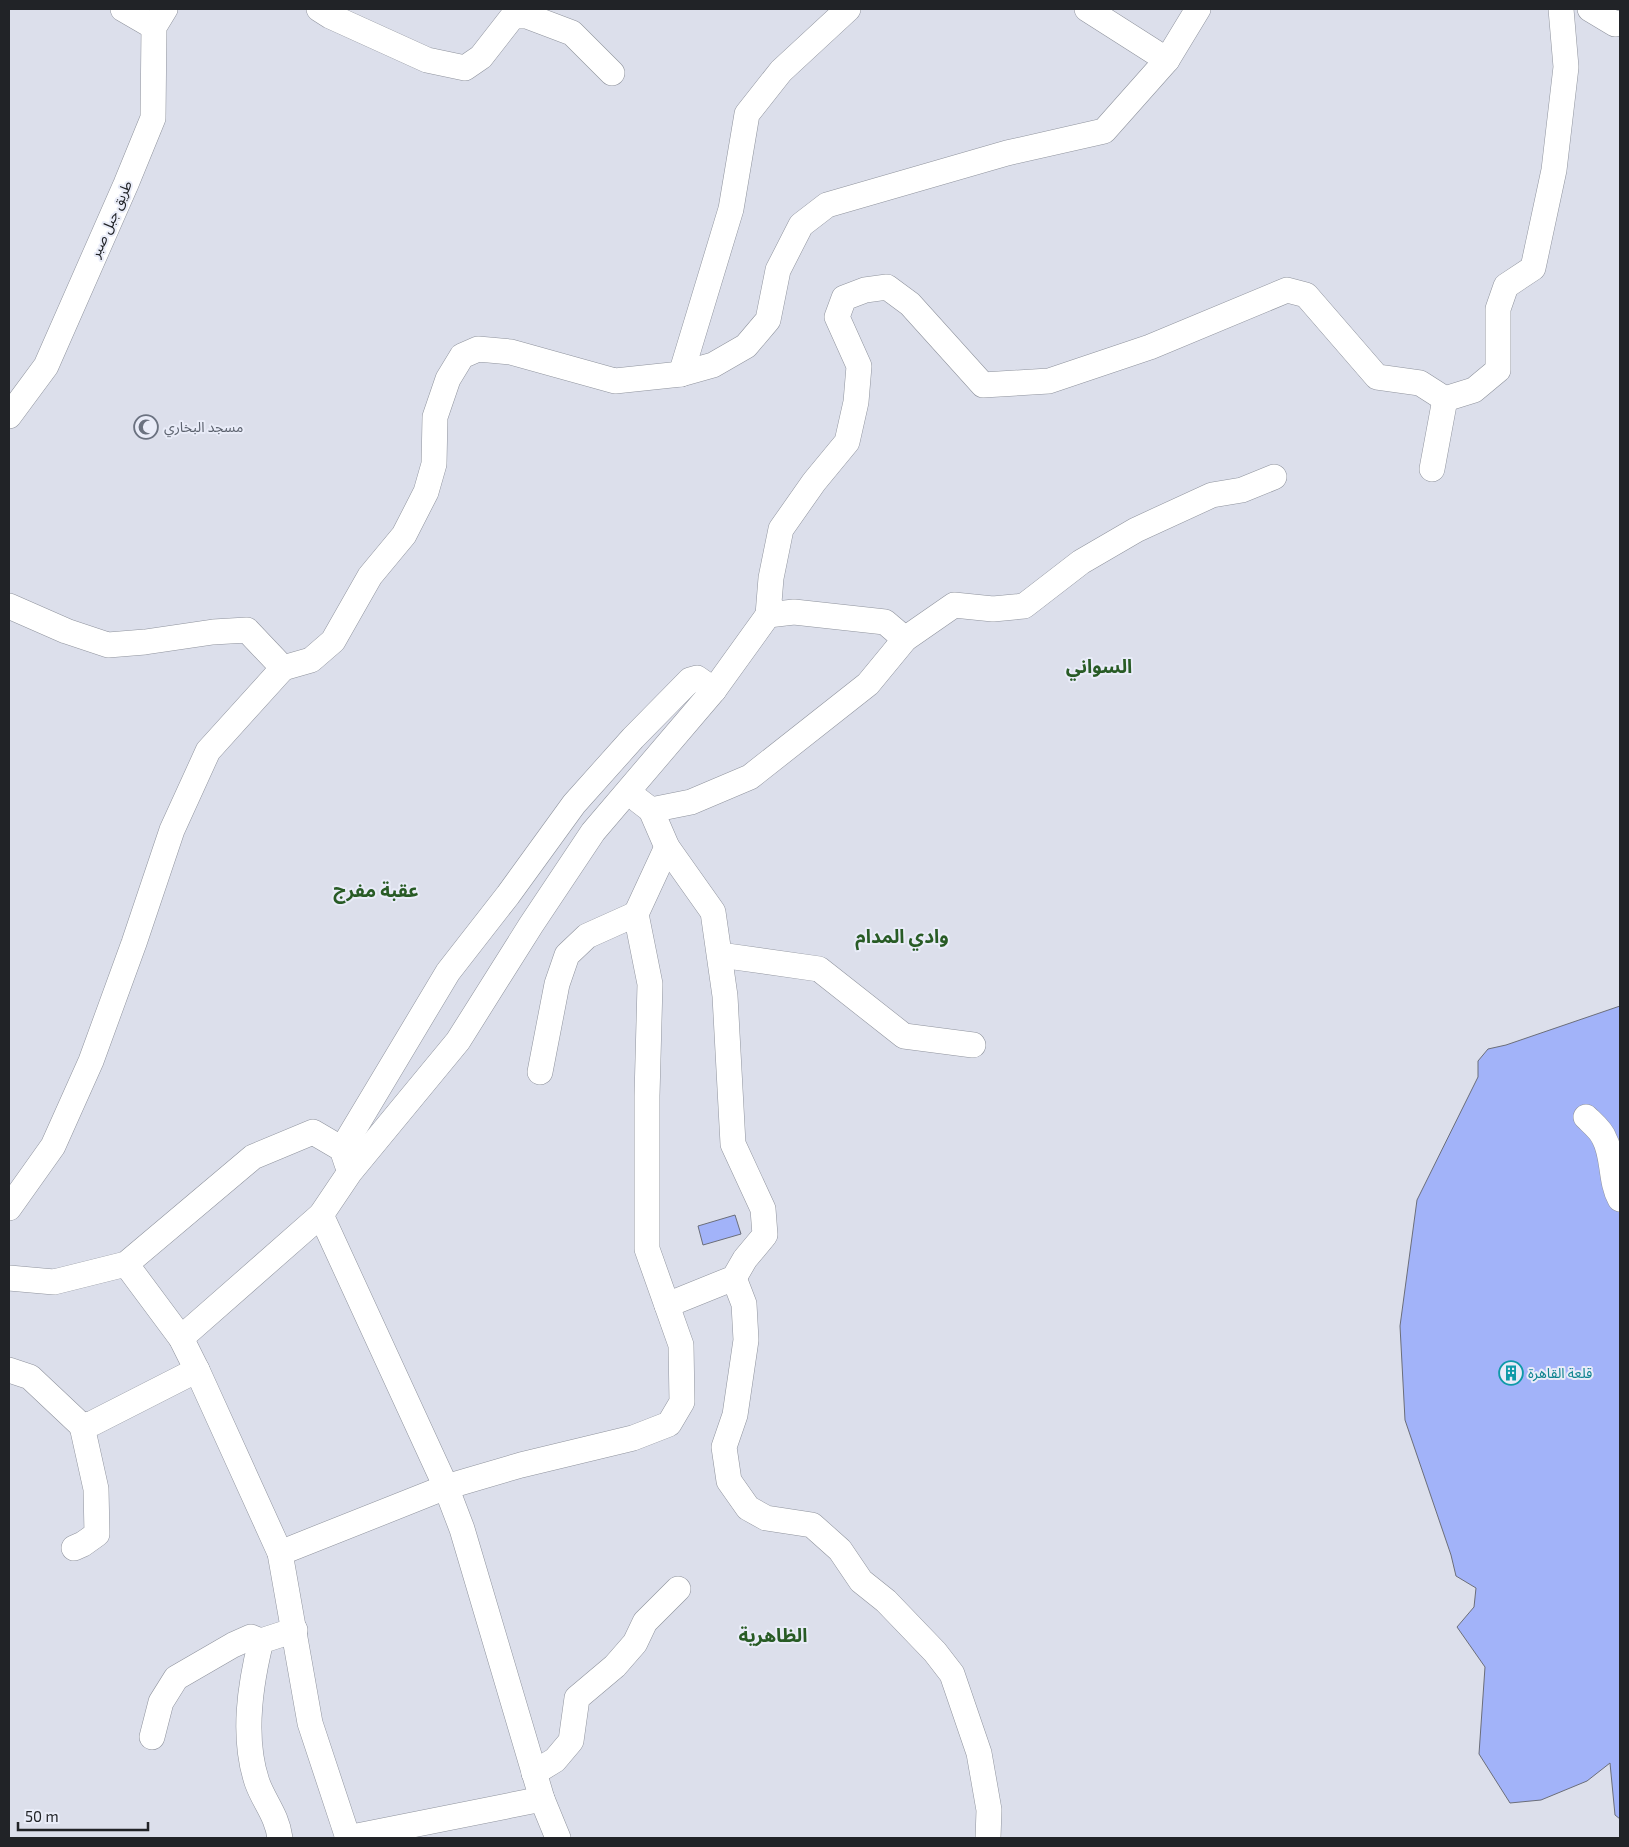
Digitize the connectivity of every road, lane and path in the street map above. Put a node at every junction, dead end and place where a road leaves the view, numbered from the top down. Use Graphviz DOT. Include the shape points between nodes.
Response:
graph roads {
  1 [pos="123,9"];
  2 [pos="319,9"];
  3 [pos="848,9"];
  4 [pos="1087,9"];
  5 [pos="1198,9"];
  6 [pos="1561,9"];
  7 [pos="1590,9"];
  8 [pos="160,18"];
  9 [pos="1620,23"];
  10 [pos="1167,60"];
  11 [pos="612,73"];
  12 [pos="681,374"];
  13 [pos="1445,399"];
  14 [pos="9,416"];
  15 [pos="1432,468"];
  16 [pos="1274,477"];
  17 [pos="9,606"];
  18 [pos="768,615"];
  19 [pos="904,639"];
  20 [pos="283,668"];
  21 [pos="714,690"];
  22 [pos="628,793"];
  23 [pos="651,810"];
  24 [pos="667,846"];
  25 [pos="636,914"];
  26 [pos="720,954"];
  27 [pos="973,1045"];
  28 [pos="540,1072"];
  29 [pos="1586,1117"];
  30 [pos="342,1149"];
  31 [pos="350,1172"];
  32 [pos="1620,1199"];
  33 [pos="9,1208"];
  34 [pos="321,1215"];
  35 [pos="126,1264"];
  36 [pos="9,1278"];
  37 [pos="734,1278"];
  38 [pos="667,1305"];
  39 [pos="180,1338"];
  40 [pos="9,1370"];
  41 [pos="197,1370"];
  42 [pos="82,1426"];
  43 [pos="446,1487"];
  44 [pos="74,1548"];
  45 [pos="280,1553"];
  46 [pos="678,1589"];
  47 [pos="295,1630"];
  48 [pos="261,1641"];
  49 [pos="152,1736"];
  50 [pos="534,1773"];
  51 [pos="542,1799"];
  52 [pos="280,1838"];
  53 [pos="348,1838"];
  54 [pos="558,1838"];
  55 [pos="988,1838"];
  1 -- 8 [label="street"];
  2 -- 11 [label="street" via="427,60 465,68 482,57 512,16 527,16 572,32"];
  3 -- 12 [label="street" via="781,71 747,114 731,209"];
  4 -- 10 [label="street"];
  5 -- 10 [label="street"];
  6 -- 13 [label="street" via="1566,67 1554,170 1533,268 1506,286 1498,309 1498,370 1474,390"];
  7 -- 9 [label="street" via="1615,24"];
  8 -- 14 [label="street, طريق جبل صبر" via="153,118 46,366"];
  10 -- 12 [label="street" via="1104,131 1007,153 828,205 801,225 778,270 768,320 746,346 713,365"];
  12 -- 20 [label="street" via="615,381 511,352 478,349 462,356 448,379 435,417 434,464 426,492 404,535 370,576 333,641 311,660"];
  13 -- 15 [label="street"];
  13 -- 18 [label="street" via="1420,383 1377,377 1306,295 1287,290 1150,347 1049,381 983,385 910,304 887,287 865,290 844,298 837,317 859,366 856,402 847,442 781,529 771,578"];
  16 -- 19 [label="street" via="1242,490 1212,495 1136,530 1082,562 1024,606 993,609 954,605"];
  17 -- 20 [label="street" via="108,645 247,630"];
  18 -- 19 [label="street" via="794,612 885,622"];
  18 -- 21 [label="street"];
  19 -- 23 [label="street" via="868,684 750,777 691,802"];
  20 -- 33 [label="street" via="208,751 172,830 91,1061 53,1146"];
  21 -- 22 [label="street"];
  21 -- 30 [label="street" via="697,678 690,680 574,804 448,972"];
  22 -- 23 [label="street"];
  22 -- 31 [label="street" via="593,832 458,1041"];
  23 -- 24 [label="street"];
  24 -- 25 [label="street"];
  24 -- 26 [label="street" via="713,912"];
  25 -- 28 [label="street" via="587,936 567,955 557,984"];
  25 -- 38 [label="street" via="650,984 647,1249"];
  26 -- 27 [label="street" via="819,969 904,1036"];
  26 -- 37 [label="street" via="733,1144 763,1209 765,1235"];
  29 -- 32 [label="street" via="1604,1137"];
  30 -- 31 [label="street"];
  30 -- 35 [label="street" via="313,1132 253,1157"];
  31 -- 34 [label="street"];
  34 -- 39 [label="street"];
  34 -- 43 [label="street"];
  35 -- 36 [label="street" via="54,1282"];
  35 -- 39 [label="street"];
  37 -- 38 [label="street"];
  37 -- 55 [label="street" via="744,1304 746,1340 735,1415 724,1447 729,1481 748,1508 766,1518 812,1525 840,1550 861,1581 900,1615 952,1674 979,1752 988,1810"];
  38 -- 43 [label="street" via="681,1345 682,1402 669,1424 633,1438"];
  39 -- 41 [label="street"];
  40 -- 42 [label="street" via="30,1377"];
  41 -- 42 [label="street"];
  41 -- 45 [label="street"];
  42 -- 44 [label="street" via="96,1489 97,1534"];
  43 -- 45 [label="street"];
  43 -- 50 [label="street" via="462,1529"];
  45 -- 47 [label="street"];
  46 -- 50 [label="street" via="645,1622 635,1643 615,1666 577,1698 571,1741 555,1760"];
  47 -- 48 [label="street"];
  47 -- 53 [label="street" via="310,1723"];
  48 -- 49 [label="street" via="251,1637 176,1678 161,1702"];
  48 -- 52 [label="street" via="250,1696 249,1740 257,1782 278,1824"];
  50 -- 51 [label="street"];
  51 -- 53 [label="street"];
  51 -- 54 [label="street"];
}
